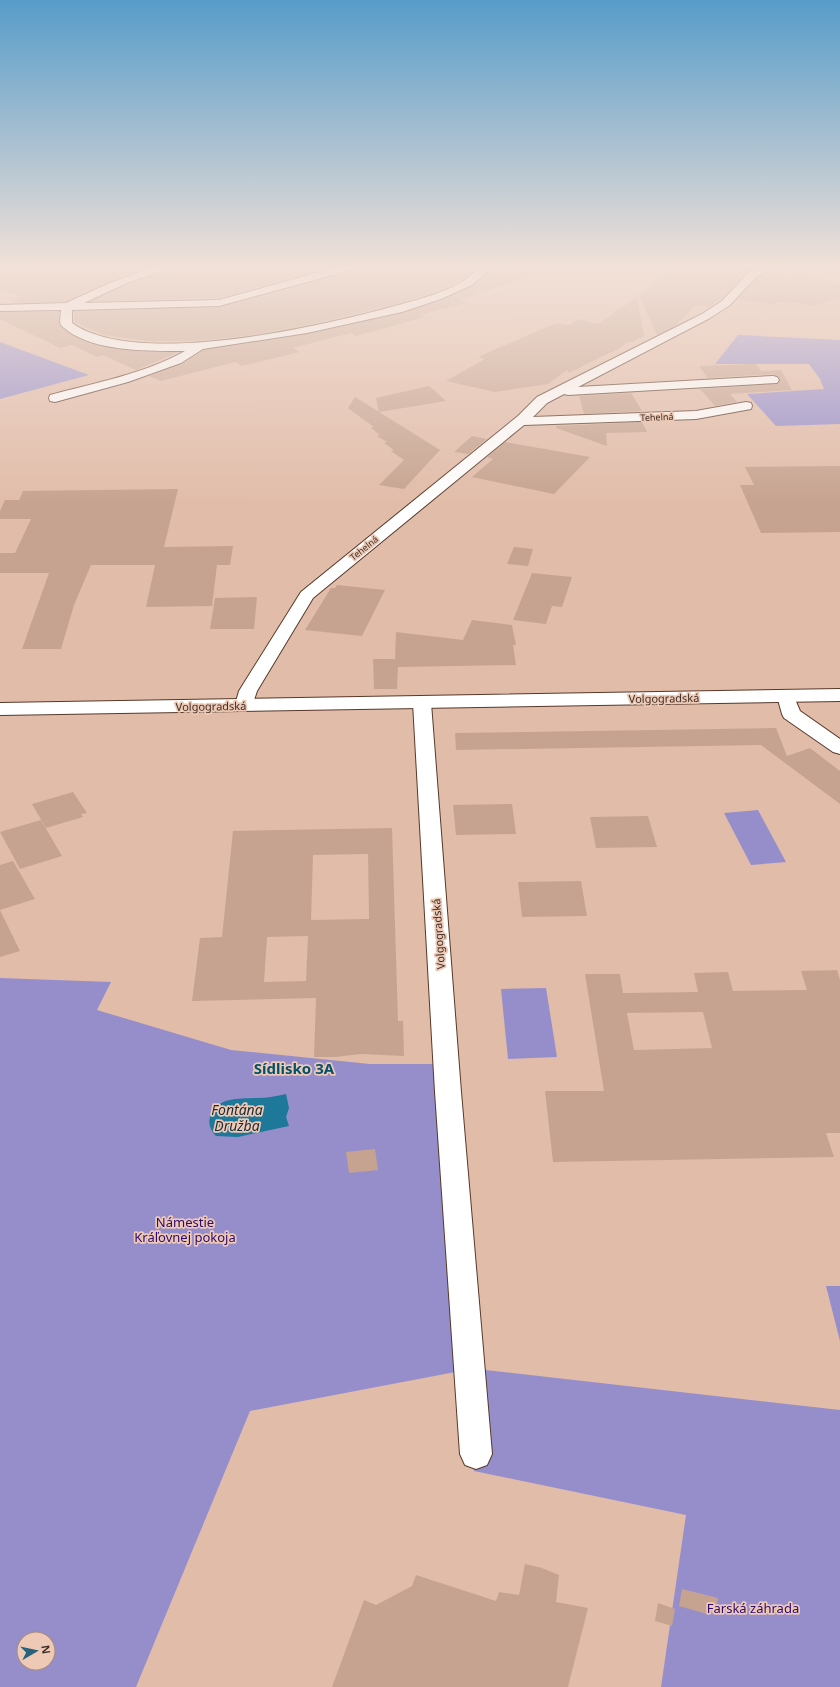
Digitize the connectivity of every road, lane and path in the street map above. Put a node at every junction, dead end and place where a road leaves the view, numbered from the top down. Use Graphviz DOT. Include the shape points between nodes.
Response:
graph roads {
  1 [pos="151,347"];
  2 [pos="167,347"];
  3 [pos="199,347"];
  4 [pos="647,347"];
  5 [pos="773,380"];
  6 [pos="561,391"];
  7 [pos="55,398"];
  8 [pos="746,406"];
  9 [pos="520,421"];
  10 [pos="840,695"];
  11 [pos="786,696"];
  12 [pos="422,703"];
  13 [pos="244,705"];
  14 [pos="0,709"];
  15 [pos="840,748"];
  16 [pos="476,1454"];
  1 -- 2 [label="street"];
  3 -- 7 [label="street" via="177,360 124,379"];
  4 -- 6 [label="street, Tehelná"];
  5 -- 6 [label="street, Tehelná"];
  6 -- 9 [label="street, Tehelná" via="542,400"];
  8 -- 9 [label="street, Tehelná" via="696,415"];
  9 -- 13 [label="street, Tehelná" via="307,595 248,691"];
  10 -- 11 [label="street, Volgogradská"];
  11 -- 12 [label="street, Volgogradská"];
  11 -- 15 [label="street" via="792,714"];
  12 -- 13 [label="street, Volgogradská"];
  12 -- 16 [label="street, Volgogradská"];
  13 -- 14 [label="street, Volgogradská"];
}
